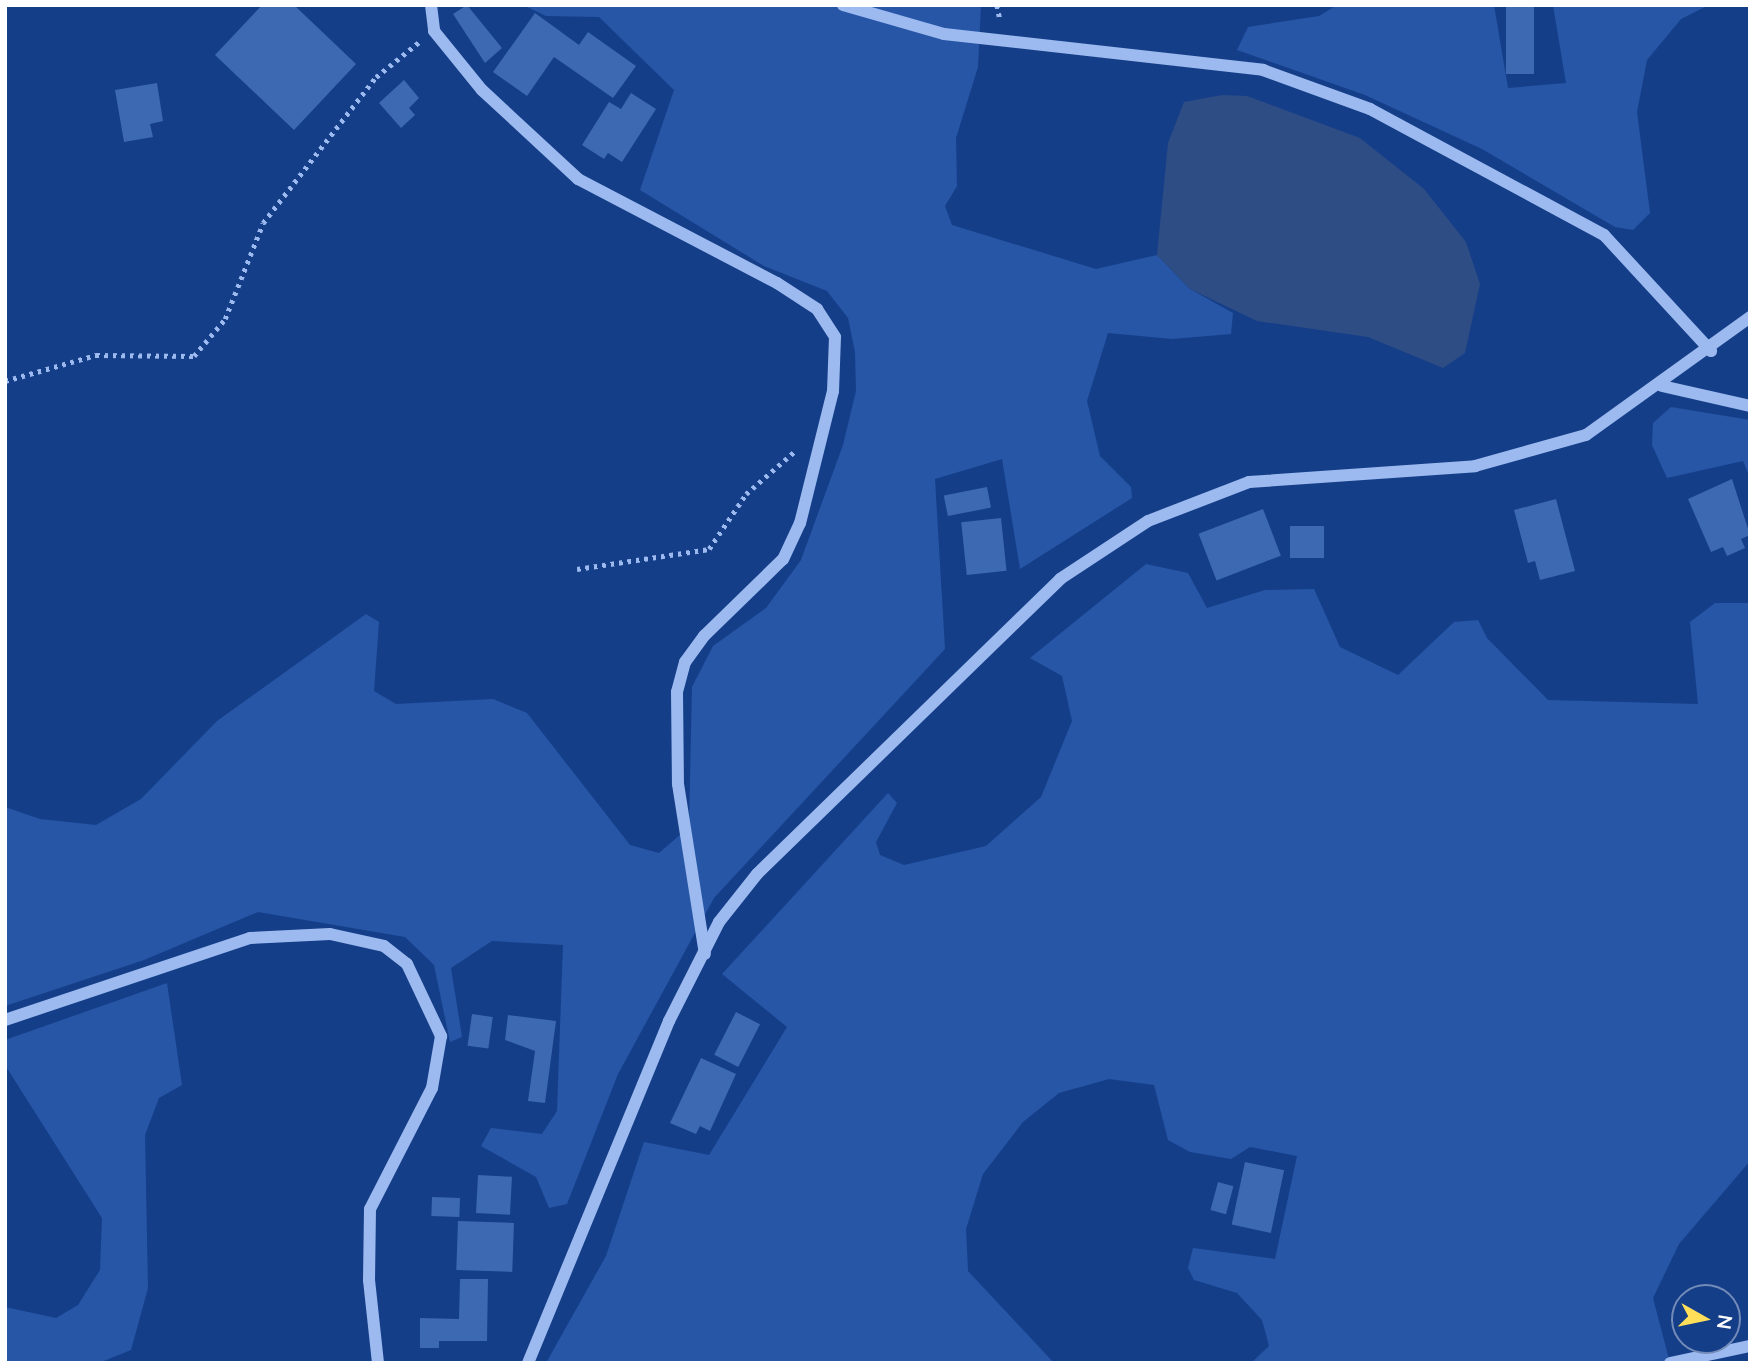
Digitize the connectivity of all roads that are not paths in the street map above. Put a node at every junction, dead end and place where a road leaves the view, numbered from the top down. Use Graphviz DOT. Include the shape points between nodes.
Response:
graph roads {
  1 [pos="431,5"];
  2 [pos="843,5"];
  3 [pos="1750,317"];
  4 [pos="1711,351"];
  5 [pos="1662,386"];
  6 [pos="1750,406"];
  7 [pos="705,955"];
  8 [pos="5,1020"];
  9 [pos="1750,1346"];
  10 [pos="378,1363"];
  11 [pos="528,1363"];
  12 [pos="1670,1363"];
  1 -- 7 [label="street" via="434,30 482,90 578,179 817,309 835,337 837,358 825,425 800,523 783,559 704,636 685,662 677,692 678,784"];
  2 -- 4 [label="street" via="943,34 1263,70 1370,109 1604,235"];
  3 -- 4 [label="street"];
  4 -- 5 [label="street"];
  5 -- 6 [label="street"];
  5 -- 7 [label="street" via="1586,435 1515,459 1446,470 1317,473 1249,482 1172,510 1101,548 972,659 757,874 719,922"];
  7 -- 11 [label="street" via="669,1021"];
  8 -- 10 [label="street" via="250,938 330,934 384,946 407,964 441,1036 432,1088 370,1209 369,1280"];
  9 -- 12 [label="street"];
}
